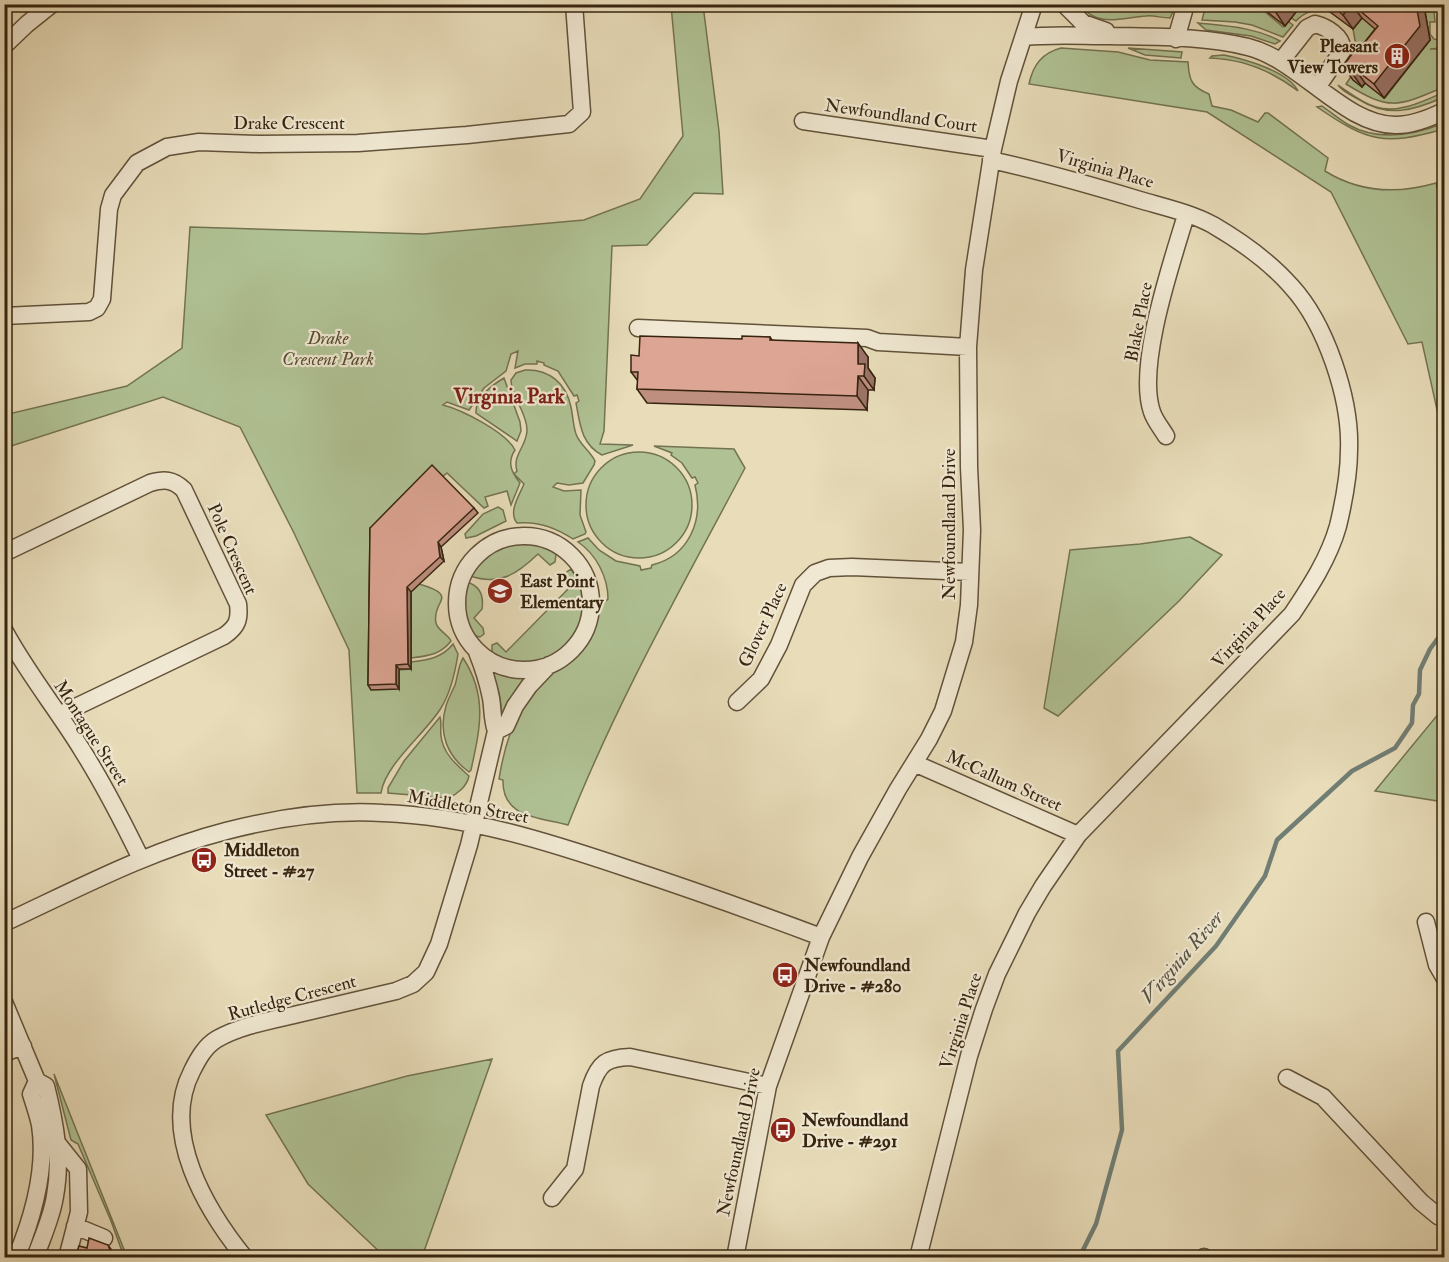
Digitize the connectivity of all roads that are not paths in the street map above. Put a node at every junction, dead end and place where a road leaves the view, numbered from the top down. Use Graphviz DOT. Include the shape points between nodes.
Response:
graph roads {
  1 [pos="574,4"];
  2 [pos="1034,4"];
  3 [pos="1064,4"];
  4 [pos="1186,4"];
  5 [pos="44,7"];
  6 [pos="1114,36"];
  7 [pos="1024,38"];
  8 [pos="1176,39"];
  9 [pos="4,46"];
  10 [pos="1281,61"];
  11 [pos="1318,86"];
  12 [pos="1444,111"];
  13 [pos="803,121"];
  14 [pos="992,155"];
  15 [pos="1186,215"];
  16 [pos="4,316"];
  17 [pos="638,328"];
  18 [pos="968,347"];
  19 [pos="1166,436"];
  20 [pos="4,553"];
  21 [pos="970,572"];
  22 [pos="4,630"];
  23 [pos="477,652"];
  24 [pos="549,665"];
  25 [pos="737,702"];
  26 [pos="59,715"];
  27 [pos="496,731"];
  28 [pos="914,763"];
  29 [pos="473,824"];
  30 [pos="1078,835"];
  31 [pos="141,859"];
  32 [pos="1426,922"];
  33 [pos="4,923"];
  34 [pos="821,937"];
  35 [pos="1444,977"];
  36 [pos="4,1002"];
  37 [pos="22,1046"];
  38 [pos="4,1053"];
  39 [pos="1287,1078"];
  40 [pos="37,1081"];
  41 [pos="768,1086"];
  42 [pos="58,1144"];
  43 [pos="552,1198"];
  44 [pos="1444,1219"];
  45 [pos="75,1226"];
  46 [pos="25,1233"];
  47 [pos="42,1238"];
  48 [pos="104,1238"];
  49 [pos="68,1252"];
  50 [pos="16,1257"];
  51 [pos="35,1257"];
  52 [pos="245,1257"];
  53 [pos="735,1257"];
  54 [pos="918,1257"];
  1 -- 16 [label="street, Drake Crescent" via="582,112 569,124 358,143 199,142 168,147 137,163 113,195 105,286 97,308 89,312"];
  2 -- 7 [label="street, Newfoundland Drive"];
  3 -- 6 [label="street" via="1083,23"];
  4 -- 8 [label="street"];
  5 -- 9 [label="street"];
  6 -- 7 [label="street"];
  6 -- 8 [label="street"];
  7 -- 14 [label="street, Newfoundland Drive" via="1009,81"];
  8 -- 10 [label="street" via="1233,44"];
  10 -- 11 [label="street"];
  10 -- 11 [label="street" via="1307,28 1322,26 1338,37 1343,50"];
  11 -- 12 [label="street" via="1353,112 1376,122 1396,125"];
  13 -- 14 [label="street, Newfoundland Court"];
  14 -- 15 [label="street, Virginia Place"];
  14 -- 18 [label="street, Newfoundland Drive" via="974,270"];
  15 -- 19 [label="street, Blake Place" via="1155,329 1148,383 1152,413"];
  15 -- 30 [label="street, Virginia Place" via="1209,223 1262,257 1310,312 1336,369 1344,406 1350,448 1346,488 1324,561 1292,614"];
  17 -- 18 [label="street" via="867,338 878,342"];
  18 -- 21 [label="street, Newfoundland Drive"];
  20 -- 26 [label="street, Pole Crescent" via="150,483 170,480 184,490 238,604 239,618 234,629 224,636"];
  21 -- 25 [label="street, Glover Place" via="852,567 815,573 803,585 761,679"];
  21 -- 28 [label="street, Newfoundland Drive" via="964,642 952,686"];
  22 -- 26 [label="street, Montague Street"];
  23 -- 24 [label="street" via="513,668"];
  23 -- 24 [label="street" via="463,635 456,609 456,596 472,559 504,536 533,535 560,546 581,569 590,588 592,609 580,643 566,657"];
  23 -- 27 [label="street" via="488,684"];
  24 -- 27 [label="street" via="515,706 506,726"];
  26 -- 31 [label="street, Montague Street" via="104,786"];
  27 -- 29 [label="street, Rutledge Crescent"];
  28 -- 30 [label="street, McCallum Street"];
  28 -- 34 [label="street, Newfoundland Drive" via="860,857"];
  29 -- 31 [label="street, Middleton Street" via="382,813 284,819 225,831"];
  29 -- 34 [label="street, Middleton Street" via="559,845"];
  29 -- 52 [label="street, Rutledge Crescent" via="439,944 426,972 413,984 231,1032 214,1041 200,1056 186,1082 182,1134 192,1168 225,1233"];
  30 -- 54 [label="street, Virginia Place" via="1022,923 987,1000"];
  31 -- 33 [label="street, Middleton Street"];
  32 -- 35 [label="street"];
  34 -- 41 [label="street, Newfoundland Drive"];
  36 -- 37 [label="street"];
  37 -- 38 [label="street"];
  37 -- 40 [label="street"];
  39 -- 44 [label="street" via="1323,1097 1414,1195"];
  40 -- 42 [label="street" via="46,1086"];
  40 -- 46 [label="street" via="31,1094 40,1125 41,1161"];
  41 -- 43 [label="street" via="630,1057 609,1060 601,1065 591,1086 575,1169"];
  41 -- 53 [label="street, Newfoundland Drive"];
  42 -- 45 [label="street" via="78,1169 79,1212"];
  42 -- 47 [label="street" via="55,1198"];
  45 -- 48 [label="street"];
  45 -- 49 [label="street"];
  46 -- 47 [label="street"];
  46 -- 50 [label="street"];
  47 -- 49 [label="street"];
  47 -- 51 [label="street"];
}
